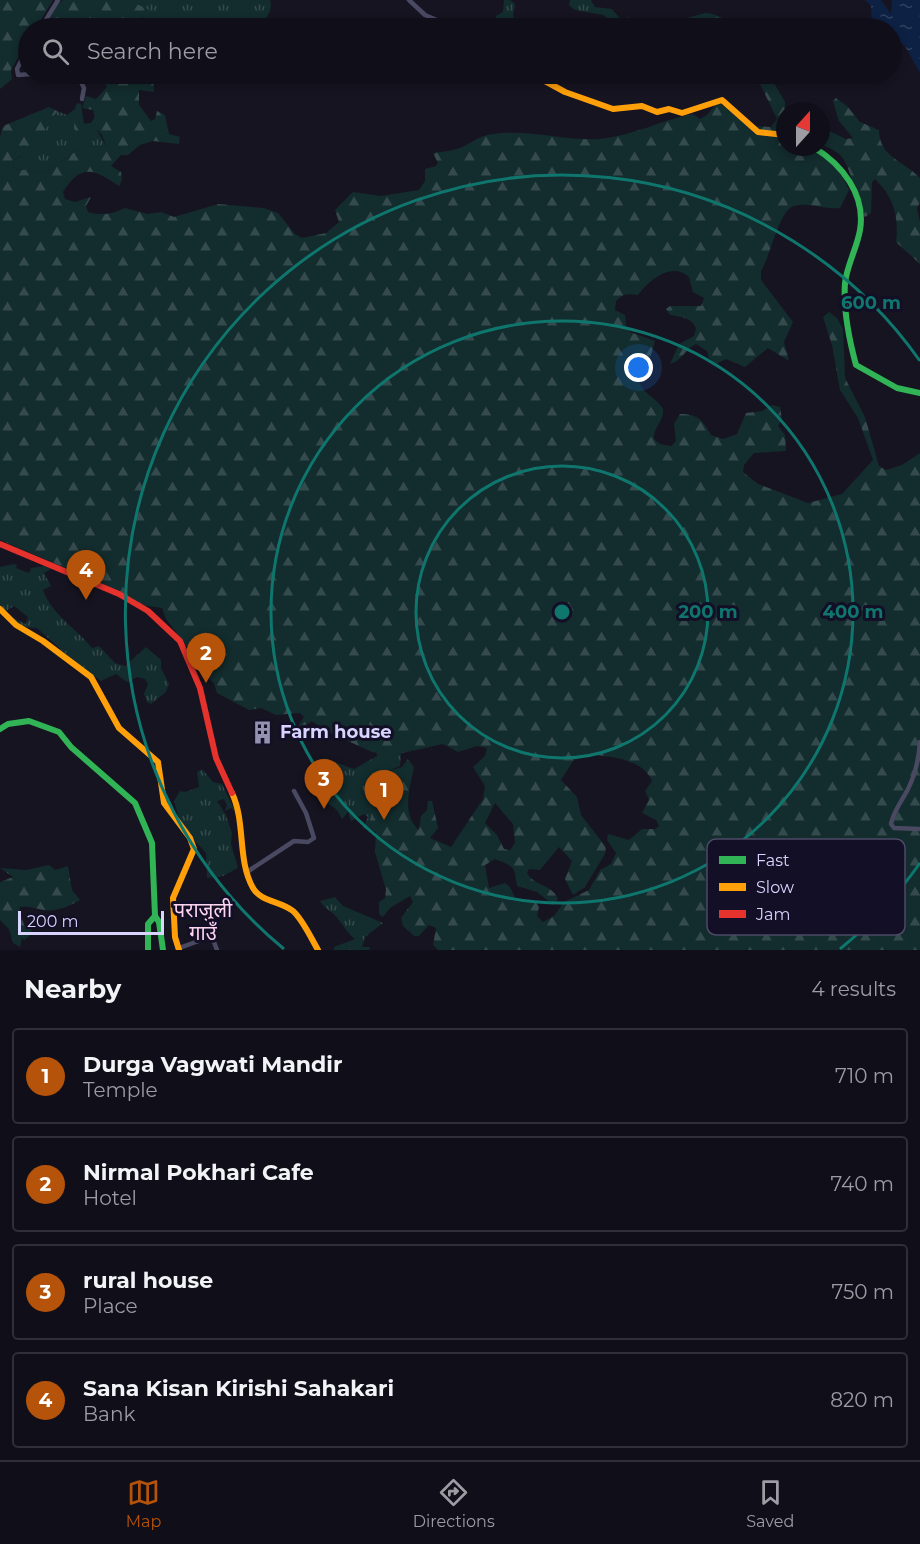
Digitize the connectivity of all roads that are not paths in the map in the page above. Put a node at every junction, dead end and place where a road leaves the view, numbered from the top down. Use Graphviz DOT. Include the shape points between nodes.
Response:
graph roads {
  1 [pos="58,0"];
  2 [pos="409,0"];
  3 [pos="47,18"];
  4 [pos="432,18"];
  5 [pos="82,84"];
  6 [pos="550,84"];
  7 [pos="82,99"];
  8 [pos="776,134"];
  9 [pos="829,156"];
  10 [pos="920,393"];
  11 [pos="0,544"];
  12 [pos="0,609"];
  13 [pos="0,729"];
  14 [pos="920,742"];
  15 [pos="294,791"];
  16 [pos="920,829"];
  17 [pos="247,872"];
  18 [pos="155,916"];
  19 [pos="179,949"];
  20 [pos="148,950"];
  21 [pos="163,950"];
  22 [pos="217,950"];
  23 [pos="318,950"];
  1 -- 3 [label="street"];
  2 -- 4 [label="street"];
  5 -- 7 [label="street"];
  6 -- 8 [label="street" via="613,109 642,106 657,112 669,109 684,113 722,100 758,132"];
  9 -- 10 [label="street" via="843,170 860,214 845,287 856,365 897,388"];
  11 -- 17 [label="street" via="119,594 157,618 184,646 206,707 216,758 237,806"];
  12 -- 19 [label="street" via="15,625 91,677 119,728 158,762 164,803 194,847 173,898"];
  13 -- 18 [label="street" via="29,721 59,732 135,803 152,843"];
  14 -- 16 [label="street" via="920,755 891,824 894,828"];
  15 -- 17 [label="street" via="314,838 308,842 294,841"];
  17 -- 23 [label="street" via="256,894 290,909"];
  18 -- 20 [label="street" via="148,924"];
  18 -- 21 [label="street"];
  19 -- 22 [label="street" via="207,938"];
}
